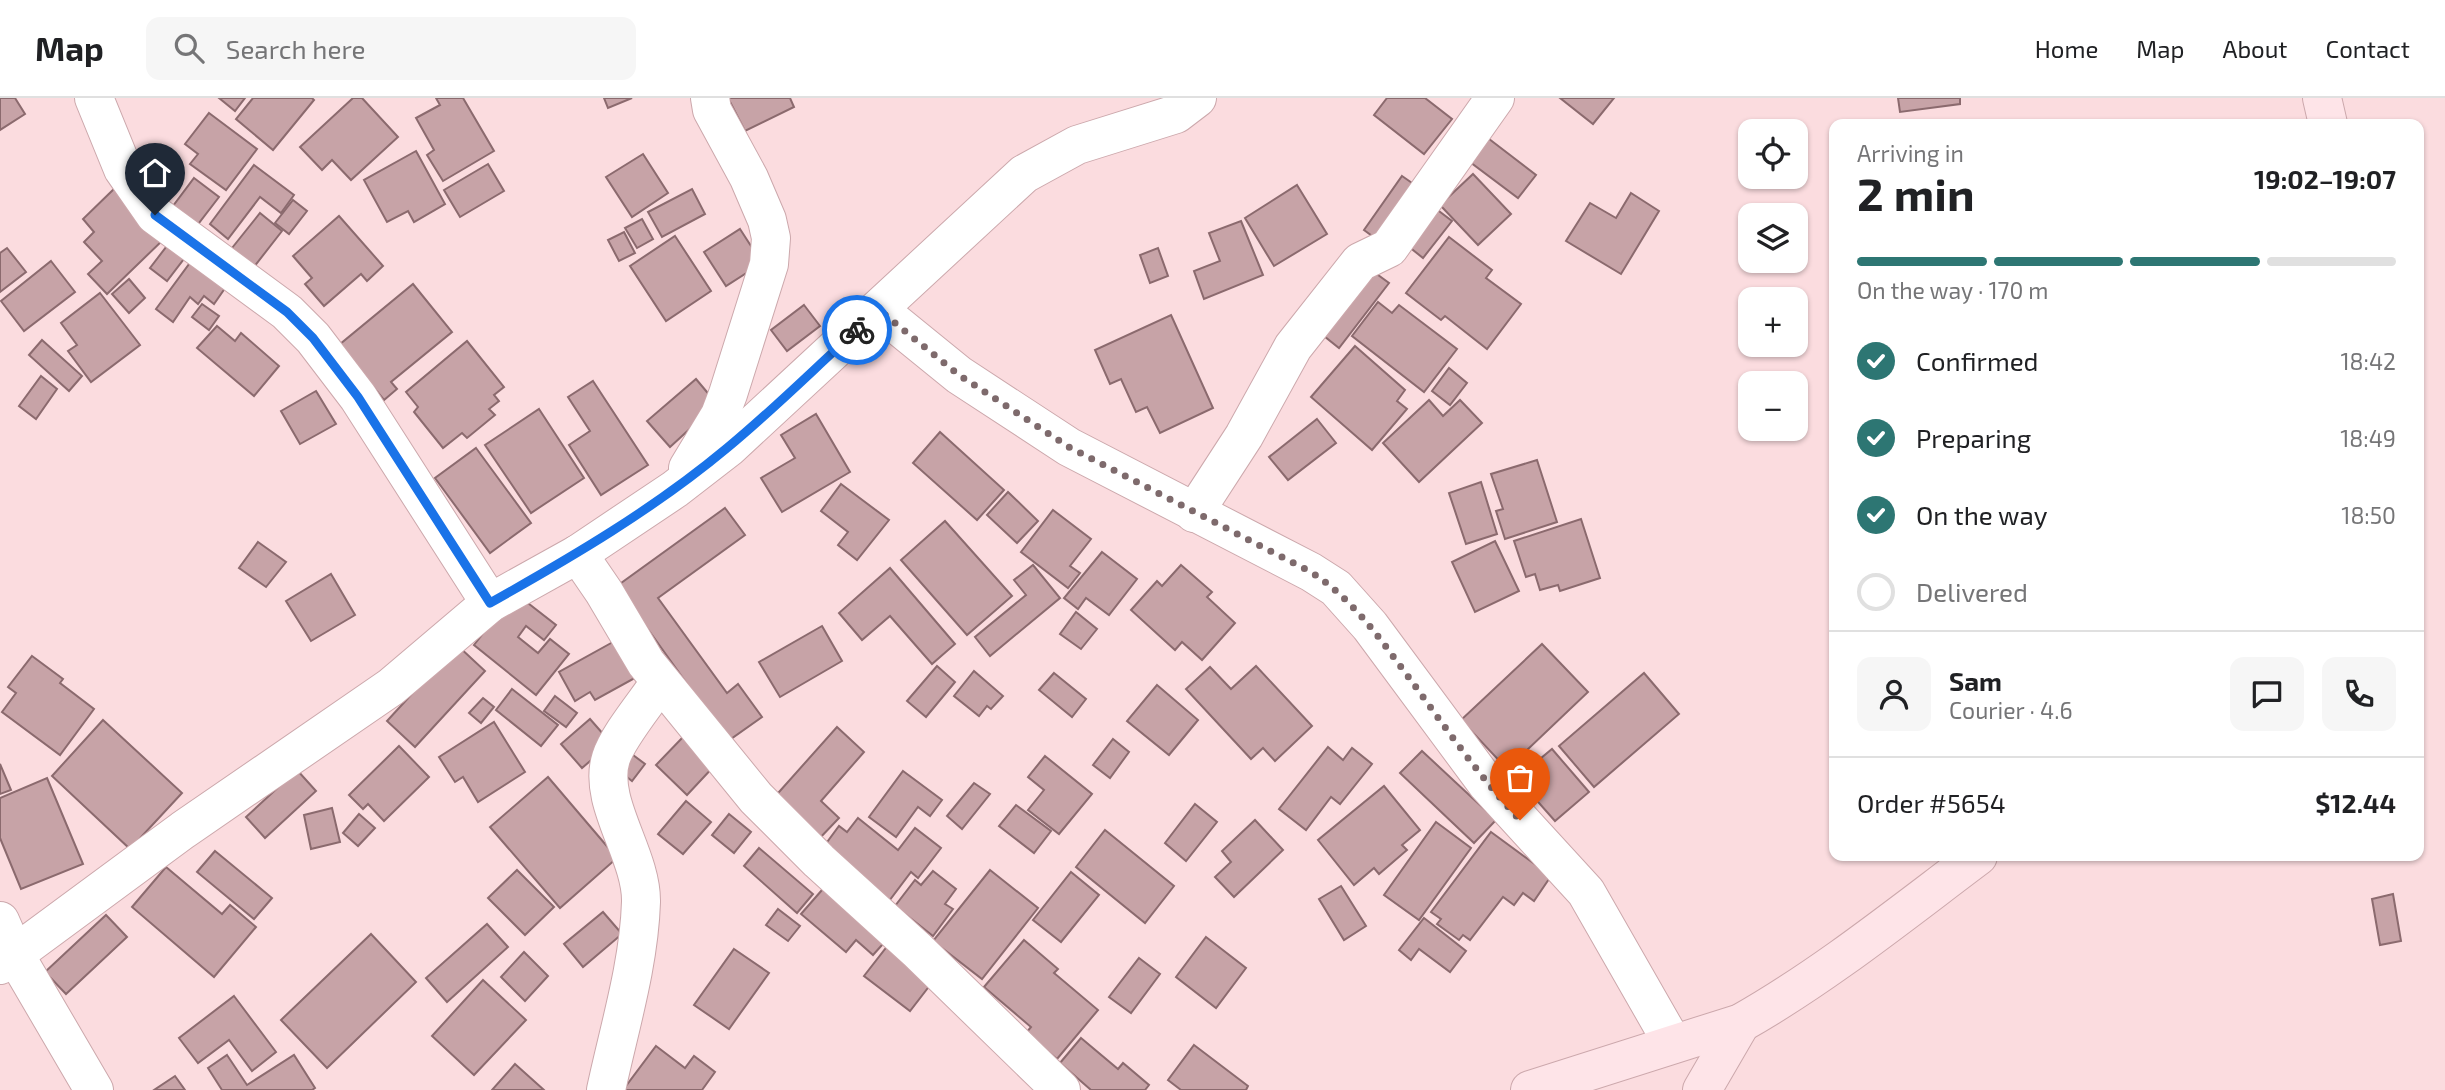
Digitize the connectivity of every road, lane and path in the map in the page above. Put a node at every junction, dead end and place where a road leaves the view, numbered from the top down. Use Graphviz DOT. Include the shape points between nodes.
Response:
graph roads {
  1 [pos="94,98"];
  2 [pos="710,98"];
  3 [pos="1495,98"];
  4 [pos="2322,98"];
  5 [pos="1183,103"];
  6 [pos="2327,119"];
  7 [pos="879,310"];
  8 [pos="675,489"];
  9 [pos="1195,513"];
  10 [pos="578,554"];
  11 [pos="490,603"];
  12 [pos="660,682"];
  13 [pos="1971,861"];
  14 [pos="0,921"];
  15 [pos="7,960"];
  16 [pos="1741,1023"];
  17 [pos="1673,1044"];
  18 [pos="94,1090"];
  19 [pos="606,1090"];
  20 [pos="1062,1090"];
  21 [pos="1530,1090"];
  22 [pos="1702,1090"];
  1 -- 11 [label="street" via="123,169 155,215 287,312 313,338 358,397"];
  2 -- 8 [label="street" via="766,220 771,238 769,264 720,415"];
  3 -- 9 [label="street" via="1389,248 1360,262 1293,347"];
  4 -- 6 [label="street"];
  5 -- 7 [label="street" via="1077,145 1024,174"];
  7 -- 8 [label="street" via="728,448"];
  7 -- 9 [label="street" via="959,375 1069,447"];
  8 -- 10 [label="street"];
  9 -- 17 [label="street" via="1311,572 1336,588 1370,625 1487,784 1586,892"];
  10 -- 11 [label="street"];
  10 -- 12 [label="street"];
  11 -- 15 [label="street" via="391,687 183,830"];
  12 -- 19 [label="street" via="611,758 611,799 635,861 641,898 639,932"];
  12 -- 20 [label="street" via="765,807"];
  13 -- 16 [label="street" via="1866,940"];
  14 -- 15 [label="street"];
  15 -- 18 [label="street"];
  16 -- 17 [label="street"];
  16 -- 22 [label="street"];
  17 -- 21 [label="street"];
}
